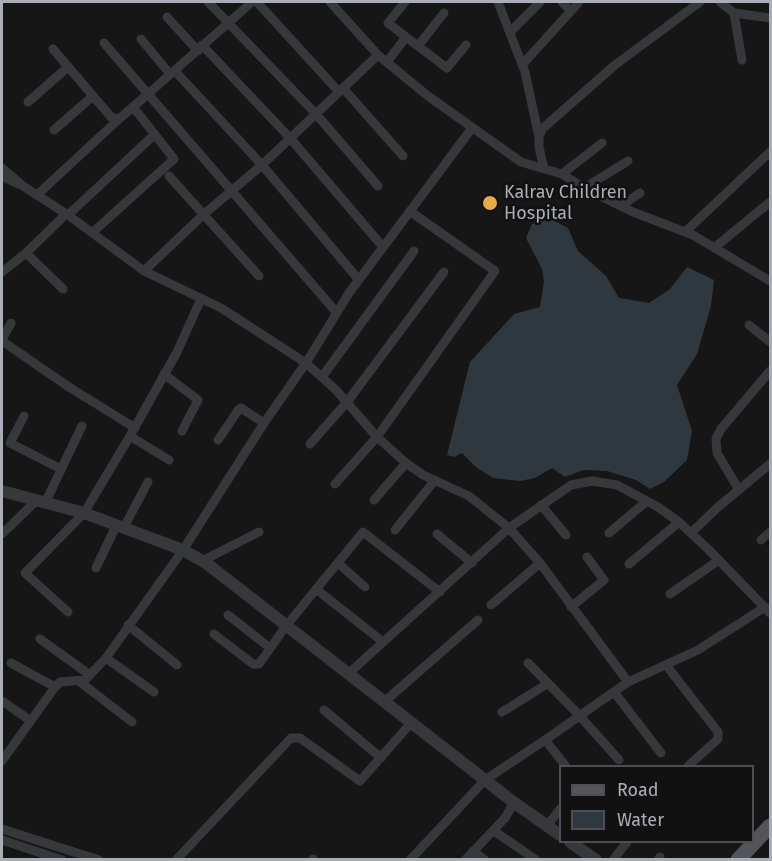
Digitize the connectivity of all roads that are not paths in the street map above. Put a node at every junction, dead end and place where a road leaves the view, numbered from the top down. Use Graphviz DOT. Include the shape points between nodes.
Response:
graph roads {
  1 [pos="208,2"];
  2 [pos="252,2"];
  3 [pos="257,2"];
  4 [pos="330,2"];
  5 [pos="405,2"];
  6 [pos="498,2"];
  7 [pos="540,2"];
  8 [pos="562,2"];
  9 [pos="579,2"];
  10 [pos="700,2"];
  11 [pos="720,2"];
  12 [pos="571,11"];
  13 [pos="444,13"];
  14 [pos="734,13"];
  15 [pos="167,17"];
  16 [pos="771,18"];
  17 [pos="228,22"];
  18 [pos="510,32"];
  19 [pos="406,37"];
  20 [pos="141,39"];
  21 [pos="104,43"];
  22 [pos="466,45"];
  23 [pos="418,46"];
  24 [pos="200,48"];
  25 [pos="53,50"];
  26 [pos="378,55"];
  27 [pos="742,60"];
  28 [pos="387,62"];
  29 [pos="522,65"];
  30 [pos="68,67"];
  31 [pos="173,73"];
  32 [pos="341,90"];
  33 [pos="148,94"];
  34 [pos="93,96"];
  35 [pos="28,102"];
  36 [pos="134,108"];
  37 [pos="316,114"];
  38 [pos="118,119"];
  39 [pos="472,128"];
  40 [pos="54,130"];
  41 [pos="154,135"];
  42 [pos="539,137"];
  43 [pos="290,138"];
  44 [pos="602,143"];
  45 [pos="771,152"];
  46 [pos="403,156"];
  47 [pos="628,161"];
  48 [pos="262,165"];
  49 [pos="2,168"];
  50 [pos="544,169"];
  51 [pos="562,174"];
  52 [pos="2,176"];
  53 [pos="169,176"];
  54 [pos="23,186"];
  55 [pos="378,186"];
  56 [pos="584,188"];
  57 [pos="232,190"];
  58 [pos="640,193"];
  59 [pos="37,195"];
  60 [pos="771,202"];
  61 [pos="621,206"];
  62 [pos="411,212"];
  63 [pos="67,214"];
  64 [pos="203,215"];
  65 [pos="685,232"];
  66 [pos="92,233"];
  67 [pos="383,247"];
  68 [pos="714,248"];
  69 [pos="414,250"];
  70 [pos="26,253"];
  71 [pos="3,267"];
  72 [pos="144,271"];
  73 [pos="444,272"];
  74 [pos="259,276"];
  75 [pos="359,280"];
  76 [pos="771,281"];
  77 [pos="63,289"];
  78 [pos="201,299"];
  79 [pos="337,313"];
  80 [pos="11,323"];
  81 [pos="749,325"];
  82 [pos="2,340"];
  83 [pos="771,342"];
  84 [pos="306,363"];
  85 [pos="771,371"];
  86 [pos="164,374"];
  87 [pos="322,377"];
  88 [pos="346,402"];
  89 [pos="24,416"];
  90 [pos="264,423"];
  91 [pos="82,426"];
  92 [pos="182,431"];
  93 [pos="132,432"];
  94 [pos="377,437"];
  95 [pos="219,440"];
  96 [pos="310,444"];
  97 [pos="169,460"];
  98 [pos="406,463"];
  99 [pos="61,469"];
  100 [pos="768,471"];
  101 [pos="435,480"];
  102 [pos="148,482"];
  103 [pos="335,484"];
  104 [pos="739,490"];
  105 [pos="2,491"];
  106 [pos="374,500"];
  107 [pos="647,501"];
  108 [pos="40,502"];
  109 [pos="541,505"];
  110 [pos="84,513"];
  111 [pos="679,522"];
  112 [pos="120,527"];
  113 [pos="509,528"];
  114 [pos="395,530"];
  115 [pos="259,532"];
  116 [pos="771,532"];
  117 [pos="609,533"];
  118 [pos="691,533"];
  119 [pos="2,534"];
  120 [pos="437,534"];
  121 [pos="566,535"];
  122 [pos="762,540"];
  123 [pos="183,550"];
  124 [pos="587,556"];
  125 [pos="719,560"];
  126 [pos="202,561"];
  127 [pos="338,562"];
  128 [pos="472,563"];
  129 [pos="540,563"];
  130 [pos="629,564"];
  131 [pos="96,568"];
  132 [pos="365,587"];
  133 [pos="316,589"];
  134 [pos="440,592"];
  135 [pos="670,594"];
  136 [pos="491,605"];
  137 [pos="571,607"];
  138 [pos="768,610"];
  139 [pos="68,612"];
  140 [pos="228,615"];
  141 [pos="478,620"];
  142 [pos="128,625"];
  143 [pos="286,626"];
  144 [pos="214,634"];
  145 [pos="40,639"];
  146 [pos="382,642"];
  147 [pos="270,648"];
  148 [pos="106,658"];
  149 [pos="11,663"];
  150 [pos="528,663"];
  151 [pos="177,665"];
  152 [pos="666,665"];
  153 [pos="348,674"];
  154 [pos="90,675"];
  155 [pos="80,682"];
  156 [pos="628,682"];
  157 [pos="548,684"];
  158 [pos="55,687"];
  159 [pos="154,692"];
  160 [pos="614,692"];
  161 [pos="2,700"];
  162 [pos="384,702"];
  163 [pos="324,710"];
  164 [pos="502,712"];
  165 [pos="579,715"];
  166 [pos="31,721"];
  167 [pos="132,722"];
  168 [pos="411,723"];
  169 [pos="545,740"];
  170 [pos="662,753"];
  171 [pos="3,756"];
  172 [pos="381,758"];
  173 [pos="619,760"];
  174 [pos="565,765"];
  175 [pos="689,765"];
  176 [pos="485,780"];
  177 [pos="514,802"];
  178 [pos="559,811"];
  179 [pos="547,825"];
  180 [pos="771,826"];
  181 [pos="2,829"];
  182 [pos="494,831"];
  183 [pos="12,832"];
  184 [pos="559,834"];
  185 [pos="5,842"];
  186 [pos="578,843"];
  187 [pos="626,843"];
  188 [pos="473,851"];
  189 [pos="62,860"];
  190 [pos="99,860"];
  191 [pos="176,860"];
  192 [pos="410,860"];
  193 [pos="465,860"];
  194 [pos="485,860"];
  195 [pos="536,860"];
  196 [pos="596,860"];
  197 [pos="612,860"];
  198 [pos="738,860"];
  1 -- 17 [label="street"];
  2 -- 17 [label="street"];
  3 -- 32 [label="street"];
  4 -- 26 [label="street"];
  5 -- 19 [label="street" via="388,22"];
  6 -- 18 [label="street"];
  7 -- 18 [label="street"];
  8 -- 12 [label="street"];
  9 -- 12 [label="street"];
  10 -- 42 [label="street" via="615,65 542,129"];
  11 -- 14 [label="street"];
  12 -- 29 [label="street"];
  13 -- 23 [label="street"];
  14 -- 16 [label="street"];
  14 -- 27 [label="street"];
  15 -- 24 [label="street"];
  17 -- 24 [label="street"];
  17 -- 37 [label="street"];
  18 -- 29 [label="street"];
  19 -- 23 [label="street"];
  19 -- 28 [label="street"];
  20 -- 31 [label="street"];
  21 -- 33 [label="street"];
  22 -- 23 [label="street" via="447,69"];
  24 -- 31 [label="street"];
  24 -- 43 [label="street"];
  25 -- 30 [label="street"];
  26 -- 28 [label="street"];
  26 -- 32 [label="street"];
  28 -- 39 [label="street"];
  29 -- 42 [label="street"];
  30 -- 34 [label="street"];
  30 -- 35 [label="street"];
  31 -- 33 [label="street"];
  31 -- 48 [label="street"];
  32 -- 37 [label="street"];
  32 -- 46 [label="street"];
  33 -- 36 [label="street"];
  33 -- 57 [label="street"];
  34 -- 38 [label="street" via="111,117"];
  34 -- 40 [label="street"];
  36 -- 38 [label="street"];
  36 -- 41 [label="street"];
  37 -- 43 [label="street"];
  37 -- 55 [label="street"];
  38 -- 59 [label="street"];
  39 -- 50 [label="street" via="521,162"];
  39 -- 62 [label="street"];
  41 -- 63 [label="street"];
  41 -- 66 [label="street" via="174,159"];
  42 -- 50 [label="street"];
  43 -- 48 [label="street"];
  43 -- 67 [label="street"];
  44 -- 51 [label="street"];
  45 -- 65 [label="street"];
  47 -- 56 [label="street"];
  48 -- 57 [label="street"];
  48 -- 75 [label="street"];
  49 -- 54 [label="street"];
  50 -- 51 [label="street"];
  51 -- 56 [label="street"];
  52 -- 54 [label="street"];
  53 -- 64 [label="street"];
  54 -- 59 [label="street"];
  56 -- 61 [label="street"];
  57 -- 64 [label="street"];
  57 -- 79 [label="street"];
  58 -- 61 [label="street"];
  59 -- 63 [label="street"];
  60 -- 68 [label="street"];
  61 -- 65 [label="street"];
  62 -- 67 [label="street"];
  62 -- 94 [label="street" via="495,271"];
  63 -- 66 [label="street"];
  63 -- 70 [label="street"];
  64 -- 72 [label="street"];
  64 -- 74 [label="street"];
  65 -- 68 [label="street"];
  66 -- 72 [label="street"];
  67 -- 75 [label="street"];
  68 -- 76 [label="street"];
  69 -- 87 [label="street"];
  70 -- 71 [label="street"];
  70 -- 77 [label="street"];
  72 -- 78 [label="street"];
  73 -- 88 [label="street"];
  75 -- 79 [label="street"];
  78 -- 84 [label="street"];
  78 -- 86 [label="street"];
  79 -- 84 [label="street"];
  80 -- 82 [label="street"];
  81 -- 83 [label="street"];
  82 -- 93 [label="street"];
  84 -- 87 [label="street"];
  84 -- 90 [label="street"];
  85 -- 104 [label="street" via="716,439 717,453"];
  86 -- 92 [label="street" via="198,400"];
  86 -- 93 [label="street"];
  87 -- 88 [label="street"];
  88 -- 94 [label="street"];
  88 -- 96 [label="street"];
  89 -- 99 [label="street" via="10,443"];
  90 -- 95 [label="street" via="239,409"];
  90 -- 123 [label="street"];
  91 -- 99 [label="street"];
  93 -- 97 [label="street"];
  93 -- 110 [label="street"];
  94 -- 98 [label="street"];
  94 -- 103 [label="street"];
  98 -- 101 [label="street"];
  98 -- 106 [label="street"];
  99 -- 108 [label="street"];
  100 -- 104 [label="street"];
  101 -- 113 [label="street" via="469,496"];
  101 -- 114 [label="street"];
  102 -- 112 [label="street"];
  104 -- 118 [label="street"];
  105 -- 108 [label="street"];
  107 -- 109 [label="street" via="617,485 592,481 571,485"];
  107 -- 111 [label="street"];
  107 -- 117 [label="street"];
  108 -- 110 [label="street"];
  108 -- 119 [label="street"];
  109 -- 113 [label="street"];
  109 -- 121 [label="street"];
  110 -- 112 [label="street"];
  110 -- 139 [label="street" via="25,573"];
  111 -- 118 [label="street"];
  111 -- 130 [label="street"];
  112 -- 123 [label="street"];
  112 -- 131 [label="street"];
  113 -- 128 [label="street"];
  113 -- 129 [label="street"];
  115 -- 126 [label="street"];
  116 -- 122 [label="street"];
  118 -- 125 [label="street"];
  120 -- 128 [label="street"];
  123 -- 126 [label="street"];
  123 -- 142 [label="street"];
  124 -- 137 [label="street" via="604,580"];
  125 -- 135 [label="street"];
  125 -- 138 [label="street"];
  126 -- 143 [label="street"];
  127 -- 132 [label="street"];
  127 -- 133 [label="street"];
  127 -- 134 [label="street" via="363,532"];
  128 -- 134 [label="street"];
  129 -- 136 [label="street"];
  129 -- 137 [label="street"];
  133 -- 143 [label="street"];
  133 -- 146 [label="street"];
  134 -- 146 [label="street"];
  137 -- 156 [label="street"];
  138 -- 152 [label="street"];
  140 -- 147 [label="street"];
  141 -- 162 [label="street"];
  142 -- 148 [label="street"];
  142 -- 151 [label="street"];
  143 -- 147 [label="street"];
  143 -- 153 [label="street"];
  144 -- 147 [label="street" via="256,665"];
  145 -- 154 [label="street"];
  146 -- 153 [label="street"];
  148 -- 154 [label="street"];
  148 -- 159 [label="street"];
  149 -- 158 [label="street"];
  150 -- 157 [label="street"];
  152 -- 156 [label="street"];
  152 -- 175 [label="street" via="718,732 718,739"];
  153 -- 162 [label="street"];
  154 -- 155 [label="street"];
  155 -- 158 [label="street" via="60,682"];
  155 -- 167 [label="street"];
  156 -- 160 [label="street"];
  157 -- 164 [label="street"];
  157 -- 165 [label="street"];
  158 -- 166 [label="street"];
  160 -- 165 [label="street"];
  160 -- 170 [label="street"];
  161 -- 166 [label="street"];
  162 -- 168 [label="street"];
  163 -- 172 [label="street"];
  165 -- 169 [label="street"];
  165 -- 173 [label="street"];
  166 -- 171 [label="street"];
  168 -- 172 [label="street"];
  168 -- 176 [label="street"];
  169 -- 174 [label="street"];
  169 -- 176 [label="street"];
  172 -- 191 [label="street" via="358,781 294,737"];
  176 -- 177 [label="street"];
  176 -- 192 [label="street"];
  177 -- 179 [label="street"];
  177 -- 182 [label="street"];
  178 -- 179 [label="street"];
  179 -- 184 [label="street"];
  180 -- 198 [label="main road"];
  181 -- 183 [label="street"];
  182 -- 188 [label="street"];
  182 -- 195 [label="street"];
  183 -- 185 [label="street"];
  183 -- 190 [label="street"];
  185 -- 189 [label="street"];
  186 -- 196 [label="street"];
  187 -- 197 [label="street"];
  188 -- 193 [label="street"];
  188 -- 194 [label="street"];
}
